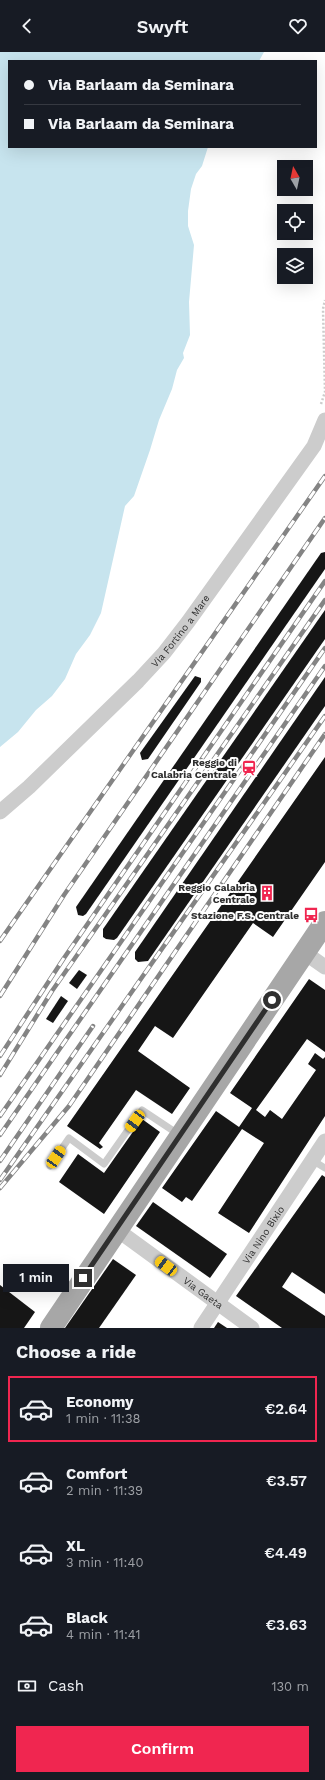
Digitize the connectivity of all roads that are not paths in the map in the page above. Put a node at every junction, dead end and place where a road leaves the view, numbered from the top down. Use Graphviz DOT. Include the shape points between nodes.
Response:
graph roads {
  1 [pos="322,416"];
  2 [pos="0,812"];
  3 [pos="325,922"];
  4 [pos="305,953"];
  5 [pos="325,967"];
  6 [pos="180,1136"];
  7 [pos="325,1141"];
  8 [pos="312,1160"];
  9 [pos="50,1166"];
  10 [pos="325,1168"];
  11 [pos="116,1229"];
  12 [pos="217,1304"];
  13 [pos="50,1328"];
  14 [pos="200,1328"];
  15 [pos="252,1328"];
  1 -- 2 [label="street, Via Fortino a Mare" via="314,446 164,653 30,787"];
  3 -- 4 [label="main road"];
  4 -- 5 [label="street"];
  4 -- 6 [label="main road"];
  6 -- 9 [label="lane" via="142,1110 104,1164 69,1138"];
  6 -- 11 [label="main road"];
  7 -- 8 [label="street, Via Nino Bixio"];
  8 -- 10 [label="lane"];
  8 -- 12 [label="street, Via Nino Bixio"];
  11 -- 12 [label="street, Via Gaeta"];
  11 -- 13 [label="main road"];
  12 -- 14 [label="street, Via Nino Bixio"];
  12 -- 15 [label="street, Via Gaeta"];
}
